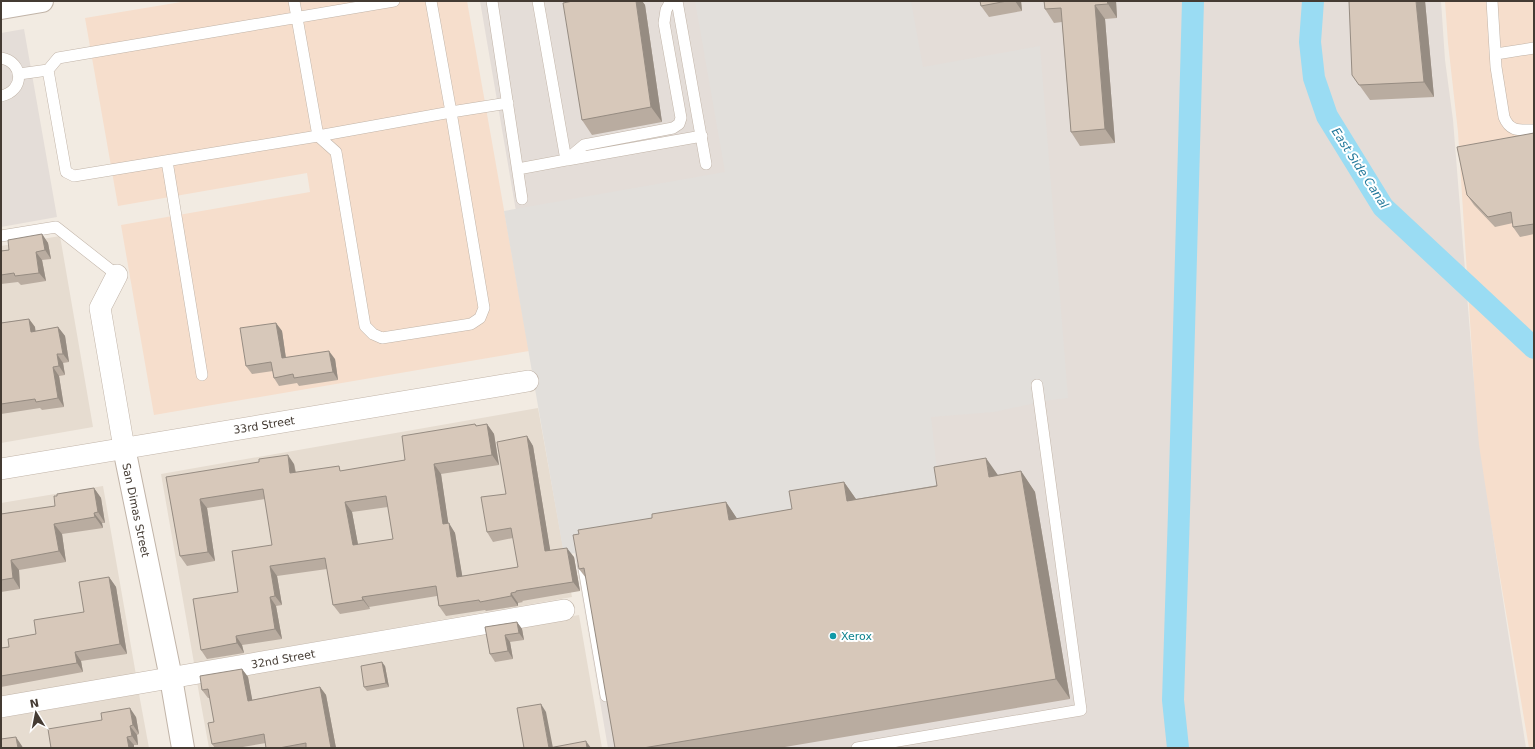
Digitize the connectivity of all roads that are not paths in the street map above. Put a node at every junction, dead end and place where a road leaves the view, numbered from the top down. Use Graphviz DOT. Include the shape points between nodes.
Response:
graph roads {
  1 [pos="42,1"];
  2 [pos="294,1"];
  3 [pos="394,1"];
  4 [pos="431,1"];
  5 [pos="492,1"];
  6 [pos="538,1"];
  7 [pos="671,1"];
  8 [pos="677,1"];
  9 [pos="1492,1"];
  10 [pos="1,8"];
  11 [pos="297,17"];
  12 [pos="1534,48"];
  13 [pos="1496,54"];
  14 [pos="1,58"];
  15 [pos="48,70"];
  16 [pos="19,74"];
  17 [pos="1,96"];
  18 [pos="508,103"];
  19 [pos="451,112"];
  20 [pos="1534,130"];
  21 [pos="318,136"];
  22 [pos="702,136"];
  23 [pos="566,160"];
  24 [pos="167,161"];
  25 [pos="706,164"];
  26 [pos="518,169"];
  27 [pos="522,198"];
  28 [pos="1,236"];
  29 [pos="117,275"];
  30 [pos="202,375"];
  31 [pos="528,381"];
  32 [pos="1037,385"];
  33 [pos="124,448"];
  34 [pos="1,469"];
  35 [pos="581,552"];
  36 [pos="564,610"];
  37 [pos="171,678"];
  38 [pos="1,707"];
  39 [pos="608,709"];
  40 [pos="183,748"];
  41 [pos="857,748"];
  1 -- 10 [label="street"];
  2 -- 11 [label="lane"];
  3 -- 11 [label="lane"];
  4 -- 19 [label="lane"];
  5 -- 18 [label="lane"];
  6 -- 23 [label="lane"];
  7 -- 23 [label="lane" via="666,10 664,23 681,118 679,124 673,128 584,145"];
  8 -- 22 [label="lane"];
  9 -- 13 [label="lane"];
  11 -- 15 [label="lane" via="58,58"];
  11 -- 21 [label="lane"];
  12 -- 13 [label="lane"];
  13 -- 20 [label="lane" via="1499,90 1506,124 1517,130"];
  14 -- 16 [label="lane" via="13,63"];
  15 -- 16 [label="lane"];
  15 -- 24 [label="lane" via="66,172 74,176"];
  16 -- 17 [label="lane" via="16,86"];
  18 -- 19 [label="lane"];
  18 -- 26 [label="lane"];
  19 -- 21 [label="lane"];
  19 -- 21 [label="lane" via="484,308 480,318 471,324 382,338 365,326 336,152"];
  21 -- 24 [label="lane"];
  22 -- 23 [label="lane"];
  22 -- 25 [label="lane"];
  23 -- 26 [label="lane"];
  24 -- 30 [label="lane"];
  26 -- 27 [label="lane"];
  28 -- 29 [label="lane" via="56,227"];
  29 -- 33 [label="street, San Dimas Street" via="100,308"];
  31 -- 33 [label="street, 33rd Street"];
  32 -- 41 [label="lane" via="1081,710"];
  33 -- 34 [label="street, 33rd Street"];
  33 -- 37 [label="street, San Dimas Street"];
  35 -- 39 [label="lane"];
  36 -- 37 [label="street, 32nd Street"];
  37 -- 38 [label="street, 32nd Street"];
  37 -- 40 [label="street, San Dimas Street"];
}
